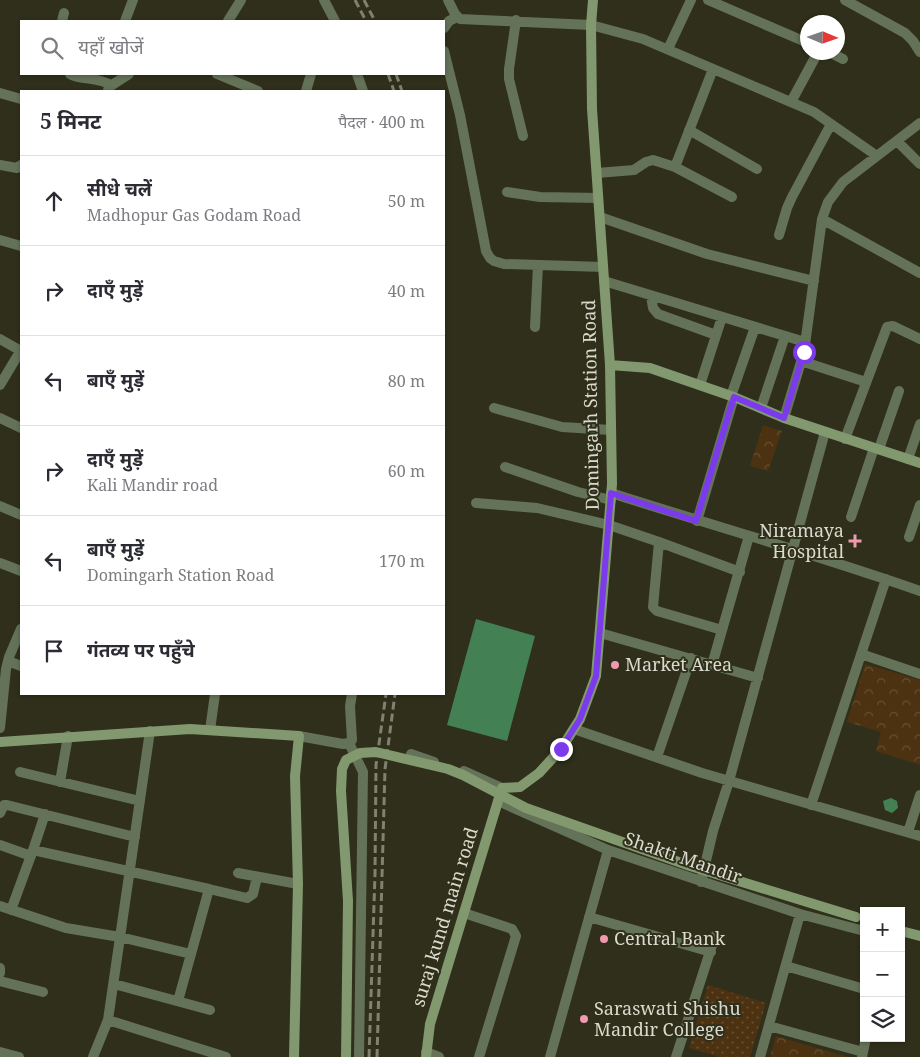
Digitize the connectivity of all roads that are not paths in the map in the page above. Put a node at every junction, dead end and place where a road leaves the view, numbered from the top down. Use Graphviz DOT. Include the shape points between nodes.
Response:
graph roads {
  1 [pos="133,0"];
  2 [pos="242,0"];
  3 [pos="324,0"];
  4 [pos="448,0"];
  5 [pos="593,0"];
  6 [pos="691,0"];
  7 [pos="708,0"];
  8 [pos="845,0"];
  9 [pos="125,20"];
  10 [pos="229,20"];
  11 [pos="333,20"];
  12 [pos="516,20"];
  13 [pos="451,21"];
  14 [pos="591,26"];
  15 [pos="800,40"];
  16 [pos="668,50"];
  17 [pos="920,52"];
  18 [pos="445,55"];
  19 [pos="814,60"];
  20 [pos="713,69"];
  21 [pos="73,75"];
  22 [pos="128,75"];
  23 [pos="218,75"];
  24 [pos="311,75"];
  25 [pos="357,75"];
  26 [pos="103,77"];
  27 [pos="110,88"];
  28 [pos="256,90"];
  29 [pos="306,90"];
  30 [pos="363,90"];
  31 [pos="0,93"];
  32 [pos="20,99"];
  33 [pos="791,102"];
  34 [pos="920,123"];
  35 [pos="831,124"];
  36 [pos="689,130"];
  37 [pos="523,136"];
  38 [pos="897,141"];
  39 [pos="877,156"];
  40 [pos="920,164"];
  41 [pos="0,165"];
  42 [pos="20,166"];
  43 [pos="675,167"];
  44 [pos="757,169"];
  45 [pos="597,173"];
  46 [pos="508,192"];
  47 [pos="732,197"];
  48 [pos="598,198"];
  49 [pos="600,217"];
  50 [pos="822,220"];
  51 [pos="779,235"];
  52 [pos="0,240"];
  53 [pos="20,246"];
  54 [pos="538,265"];
  55 [pos="603,267"];
  56 [pos="920,273"];
  57 [pos="604,281"];
  58 [pos="814,281"];
  59 [pos="651,296"];
  60 [pos="722,317"];
  61 [pos="535,326"];
  62 [pos="755,327"];
  63 [pos="716,334"];
  64 [pos="785,336"];
  65 [pos="0,339"];
  66 [pos="920,339"];
  67 [pos="805,342"];
  68 [pos="20,350"];
  69 [pos="20,353"];
  70 [pos="801,361"];
  71 [pos="610,366"];
  72 [pos="866,382"];
  73 [pos="0,385"];
  74 [pos="700,385"];
  75 [pos="899,391"];
  76 [pos="733,396"];
  77 [pos="494,408"];
  78 [pos="760,408"];
  79 [pos="0,418"];
  80 [pos="784,418"];
  81 [pos="920,424"];
  82 [pos="20,428"];
  83 [pos="611,430"];
  84 [pos="825,432"];
  85 [pos="845,439"];
  86 [pos="876,449"];
  87 [pos="908,459"];
  88 [pos="920,463"];
  89 [pos="505,467"];
  90 [pos="611,496"];
  91 [pos="476,503"];
  92 [pos="920,505"];
  93 [pos="0,506"];
  94 [pos="20,514"];
  95 [pos="851,517"];
  96 [pos="696,521"];
  97 [pos="609,525"];
  98 [pos="749,536"];
  99 [pos="909,537"];
  100 [pos="659,542"];
  101 [pos="793,548"];
  102 [pos="0,563"];
  103 [pos="20,571"];
  104 [pos="740,572"];
  105 [pos="886,579"];
  106 [pos="920,591"];
  107 [pos="722,630"];
  108 [pos="20,631"];
  109 [pos="600,633"];
  110 [pos="861,654"];
  111 [pos="691,658"];
  112 [pos="712,664"];
  113 [pos="5,665"];
  114 [pos="20,666"];
  115 [pos="920,674"];
  116 [pos="758,678"];
  117 [pos="215,695"];
  118 [pos="352,695"];
  119 [pos="0,728"];
  120 [pos="574,729"];
  121 [pos="210,730"];
  122 [pos="150,731"];
  123 [pos="68,736"];
  124 [pos="299,736"];
  125 [pos="0,742"];
  126 [pos="348,743"];
  127 [pos="411,754"];
  128 [pos="657,757"];
  129 [pos="20,772"];
  130 [pos="729,781"];
  131 [pos="60,782"];
  132 [pos="502,788"];
  133 [pos="920,795"];
  134 [pos="140,801"];
  135 [pos="498,801"];
  136 [pos="812,805"];
  137 [pos="0,813"];
  138 [pos="45,814"];
  139 [pos="908,832"];
  140 [pos="135,836"];
  141 [pos="920,836"];
  142 [pos="0,845"];
  143 [pos="608,850"];
  144 [pos="32,853"];
  145 [pos="130,871"];
  146 [pos="238,874"];
  147 [pos="257,877"];
  148 [pos="701,882"];
  149 [pos="298,884"];
  150 [pos="209,889"];
  151 [pos="0,906"];
  152 [pos="11,910"];
  153 [pos="464,913"];
  154 [pos="800,914"];
  155 [pos="589,917"];
  156 [pos="860,918"];
  157 [pos="860,930"];
  158 [pos="905,933"];
  159 [pos="716,936"];
  160 [pos="920,936"];
  161 [pos="120,937"];
  162 [pos="710,952"];
  163 [pos="191,954"];
  164 [pos="786,966"];
  165 [pos="0,968"];
  166 [pos="0,973"];
  167 [pos="0,981"];
  168 [pos="114,984"];
  169 [pos="860,988"];
  170 [pos="43,992"];
  171 [pos="178,1001"];
  172 [pos="210,1010"];
  173 [pos="108,1020"];
  174 [pos="769,1026"];
  175 [pos="865,1042"];
  176 [pos="0,1052"];
  177 [pos="426,1055"];
  178 [pos="862,1055"];
  179 [pos="19,1057"];
  180 [pos="93,1057"];
  181 [pos="226,1057"];
  182 [pos="294,1057"];
  183 [pos="346,1057"];
  184 [pos="359,1057"];
  185 [pos="439,1057"];
  186 [pos="479,1057"];
  187 [pos="550,1057"];
  188 [pos="676,1057"];
  189 [pos="760,1057"];
  1 -- 9 [label="street"];
  2 -- 10 [label="street"];
  3 -- 11 [label="street"];
  4 -- 13 [label="street"];
  5 -- 14 [label="street, Domingarh Station Road"];
  6 -- 16 [label="street"];
  7 -- 15 [label="street"];
  8 -- 17 [label="street" via="905,33"];
  12 -- 13 [label="street"];
  12 -- 14 [label="street"];
  12 -- 37 [label="street" via="509,79"];
  14 -- 16 [label="street" via="643,39"];
  14 -- 45 [label="street, Domingarh Station Road"];
  16 -- 20 [label="street"];
  18 -- 54 [label="street" via="486,251 490,258 502,264"];
  19 -- 33 [label="street"];
  20 -- 33 [label="street"];
  20 -- 36 [label="street"];
  21 -- 26 [label="street"];
  22 -- 27 [label="street"];
  23 -- 28 [label="street"];
  24 -- 29 [label="street"];
  25 -- 30 [label="street"];
  26 -- 27 [label="street"];
  31 -- 32 [label="street"];
  33 -- 35 [label="street"];
  34 -- 38 [label="street"];
  35 -- 39 [label="street"];
  35 -- 51 [label="street" via="792,197"];
  36 -- 43 [label="street"];
  36 -- 44 [label="street"];
  38 -- 39 [label="street"];
  38 -- 40 [label="street"];
  39 -- 50 [label="street" via="844,182 828,202"];
  41 -- 42 [label="street" via="16,168"];
  43 -- 45 [label="street" via="653,160 634,170"];
  43 -- 47 [label="street"];
  45 -- 48 [label="street, Domingarh Station Road"];
  46 -- 48 [label="street" via="540,197"];
  48 -- 49 [label="street, Domingarh Station Road"];
  49 -- 55 [label="street, Domingarh Station Road"];
  49 -- 58 [label="street" via="707,254"];
  50 -- 56 [label="street"];
  50 -- 58 [label="street"];
  52 -- 53 [label="street"];
  54 -- 55 [label="street"];
  54 -- 61 [label="street"];
  55 -- 57 [label="street, Domingarh Station Road"];
  57 -- 59 [label="street"];
  57 -- 71 [label="street, Domingarh Station Road"];
  58 -- 67 [label="street"];
  59 -- 60 [label="street"];
  59 -- 63 [label="street" via="658,314"];
  60 -- 62 [label="street"];
  60 -- 63 [label="street"];
  62 -- 64 [label="street"];
  62 -- 76 [label="street"];
  63 -- 74 [label="street"];
  64 -- 67 [label="street"];
  64 -- 78 [label="street"];
  65 -- 68 [label="street"];
  66 -- 72 [label="street" via="893,326 887,327"];
  67 -- 70 [label="street"];
  69 -- 73 [label="street"];
  70 -- 72 [label="street"];
  70 -- 80 [label="street"];
  71 -- 74 [label="street" via="650,368"];
  71 -- 83 [label="street, Domingarh Station Road"];
  72 -- 85 [label="street"];
  74 -- 76 [label="street"];
  75 -- 86 [label="street"];
  76 -- 78 [label="street"];
  76 -- 96 [label="street"];
  77 -- 83 [label="street" via="562,427"];
  78 -- 80 [label="street"];
  79 -- 82 [label="street"];
  80 -- 84 [label="street"];
  81 -- 87 [label="street"];
  83 -- 90 [label="street, Domingarh Station Road"];
  84 -- 85 [label="street"];
  84 -- 101 [label="street"];
  85 -- 86 [label="street"];
  86 -- 87 [label="street"];
  86 -- 95 [label="street"];
  87 -- 88 [label="street"];
  89 -- 90 [label="street" via="578,492"];
  90 -- 96 [label="street"];
  90 -- 97 [label="street, Domingarh Station Road"];
  91 -- 97 [label="street" via="537,508"];
  92 -- 99 [label="street"];
  93 -- 94 [label="street"];
  96 -- 98 [label="street"];
  97 -- 100 [label="street"];
  97 -- 109 [label="street, Domingarh Station Road"];
  98 -- 101 [label="street"];
  98 -- 104 [label="street"];
  100 -- 104 [label="street"];
  100 -- 107 [label="street" via="654,607 657,611"];
  101 -- 105 [label="street"];
  101 -- 116 [label="street"];
  102 -- 103 [label="street"];
  104 -- 107 [label="street"];
  105 -- 106 [label="street"];
  105 -- 110 [label="street"];
  107 -- 112 [label="street"];
  108 -- 113 [label="street"];
  109 -- 111 [label="street"];
  109 -- 120 [label="street, Domingarh Station Road" via="596,676"];
  110 -- 115 [label="street"];
  110 -- 136 [label="street"];
  111 -- 112 [label="street"];
  111 -- 128 [label="street"];
  112 -- 116 [label="street"];
  113 -- 114 [label="street"];
  113 -- 119 [label="street"];
  116 -- 130 [label="street"];
  117 -- 121 [label="street"];
  118 -- 126 [label="street" via="352,740"];
  120 -- 128 [label="street"];
  120 -- 132 [label="street, Domingarh Station Road" via="539,773 520,787"];
  121 -- 122 [label="street"];
  121 -- 124 [label="street"];
  122 -- 123 [label="street"];
  122 -- 134 [label="street"];
  123 -- 125 [label="street"];
  123 -- 131 [label="street"];
  124 -- 126 [label="street"];
  124 -- 149 [label="street" via="295,776"];
  126 -- 184 [label="street" via="362,772"];
  127 -- 132 [label="street" via="454,766"];
  128 -- 130 [label="street"];
  129 -- 131 [label="street"];
  130 -- 136 [label="street"];
  130 -- 148 [label="street"];
  131 -- 134 [label="street"];
  132 -- 135 [label="street, suraj kund main road"];
  133 -- 139 [label="street"];
  134 -- 140 [label="street"];
  135 -- 143 [label="street, Shakti Mandir"];
  135 -- 153 [label="street, suraj kund main road"];
  136 -- 139 [label="street"];
  137 -- 138 [label="street" via="7,805"];
  138 -- 140 [label="street"];
  138 -- 144 [label="street"];
  139 -- 141 [label="street"];
  140 -- 145 [label="street"];
  142 -- 144 [label="street"];
  143 -- 148 [label="street, Shakti Mandir"];
  143 -- 155 [label="street"];
  144 -- 145 [label="street"];
  144 -- 152 [label="street"];
  145 -- 150 [label="street"];
  145 -- 161 [label="street"];
  146 -- 147 [label="street"];
  147 -- 149 [label="street"];
  147 -- 150 [label="street" via="251,897 247,898"];
  148 -- 154 [label="street, Shakti Mandir"];
  149 -- 182 [label="street"];
  150 -- 163 [label="street"];
  151 -- 152 [label="street"];
  152 -- 161 [label="street" via="66,928"];
  153 -- 177 [label="street, suraj kund main road" via="430,1024"];
  153 -- 186 [label="street" via="512,929 516,936"];
  154 -- 157 [label="street, Shakti Mandir"];
  154 -- 164 [label="street"];
  155 -- 162 [label="street"];
  155 -- 187 [label="street"];
  156 -- 183 [label="street, bridge" via="690,866 526,808 448,769 376,752 360,753 346,760 342,769 348,901"];
  158 -- 160 [label="street"];
  159 -- 162 [label="street"];
  161 -- 163 [label="street"];
  161 -- 168 [label="street"];
  162 -- 188 [label="street"];
  163 -- 171 [label="street"];
  164 -- 169 [label="street"];
  164 -- 174 [label="street"];
  165 -- 166 [label="street"];
  167 -- 170 [label="street"];
  168 -- 171 [label="street"];
  168 -- 173 [label="street"];
  171 -- 172 [label="street"];
  173 -- 180 [label="street"];
  173 -- 181 [label="street"];
  174 -- 178 [label="street"];
  174 -- 189 [label="street"];
  175 -- 178 [label="street"];
  176 -- 179 [label="street"];
  177 -- 185 [label="street"];
}
